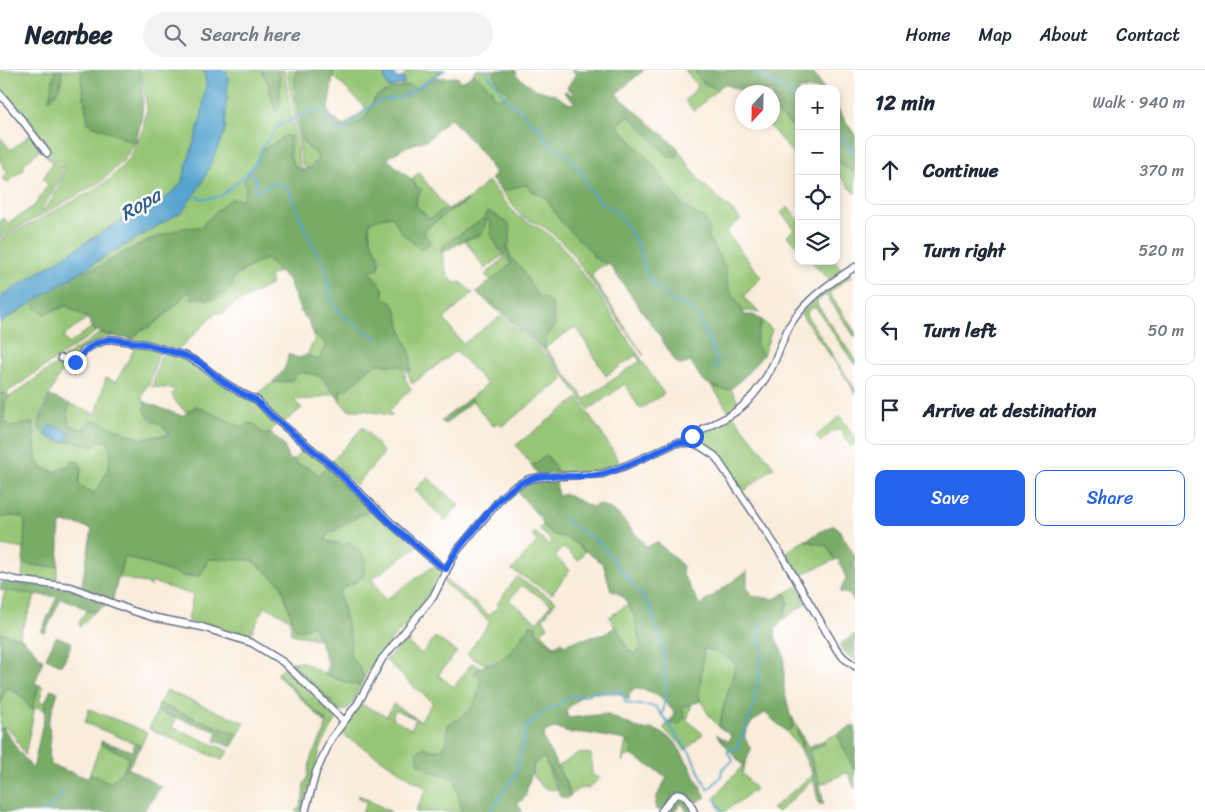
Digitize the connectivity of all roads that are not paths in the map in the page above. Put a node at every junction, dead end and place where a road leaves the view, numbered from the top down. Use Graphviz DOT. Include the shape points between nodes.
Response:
graph roads {
  1 [pos="0,94"];
  2 [pos="47,153"];
  3 [pos="855,267"];
  4 [pos="61,358"];
  5 [pos="685,443"];
  6 [pos="446,569"];
  7 [pos="0,576"];
  8 [pos="855,666"];
  9 [pos="344,721"];
  10 [pos="305,812"];
  11 [pos="661,812"];
  12 [pos="694,812"];
  1 -- 2 [label="street"];
  3 -- 5 [label="street" via="822,290 799,312 764,380 748,401"];
  4 -- 6 [label="street" via="75,362 95,344 110,339 145,344 199,362 222,381 256,400 332,466 392,525"];
  5 -- 6 [label="street" via="676,443 602,474 529,479 496,502"];
  5 -- 8 [label="street" via="700,446 715,456 781,554 838,650"];
  6 -- 9 [label="street" via="433,598 382,659 358,703"];
  7 -- 9 [label="street" via="71,587 145,615 202,626 252,643 283,662"];
  9 -- 10 [label="street" via="323,754"];
  11 -- 12 [label="street" via="673,796 679,794 688,799"];
}
